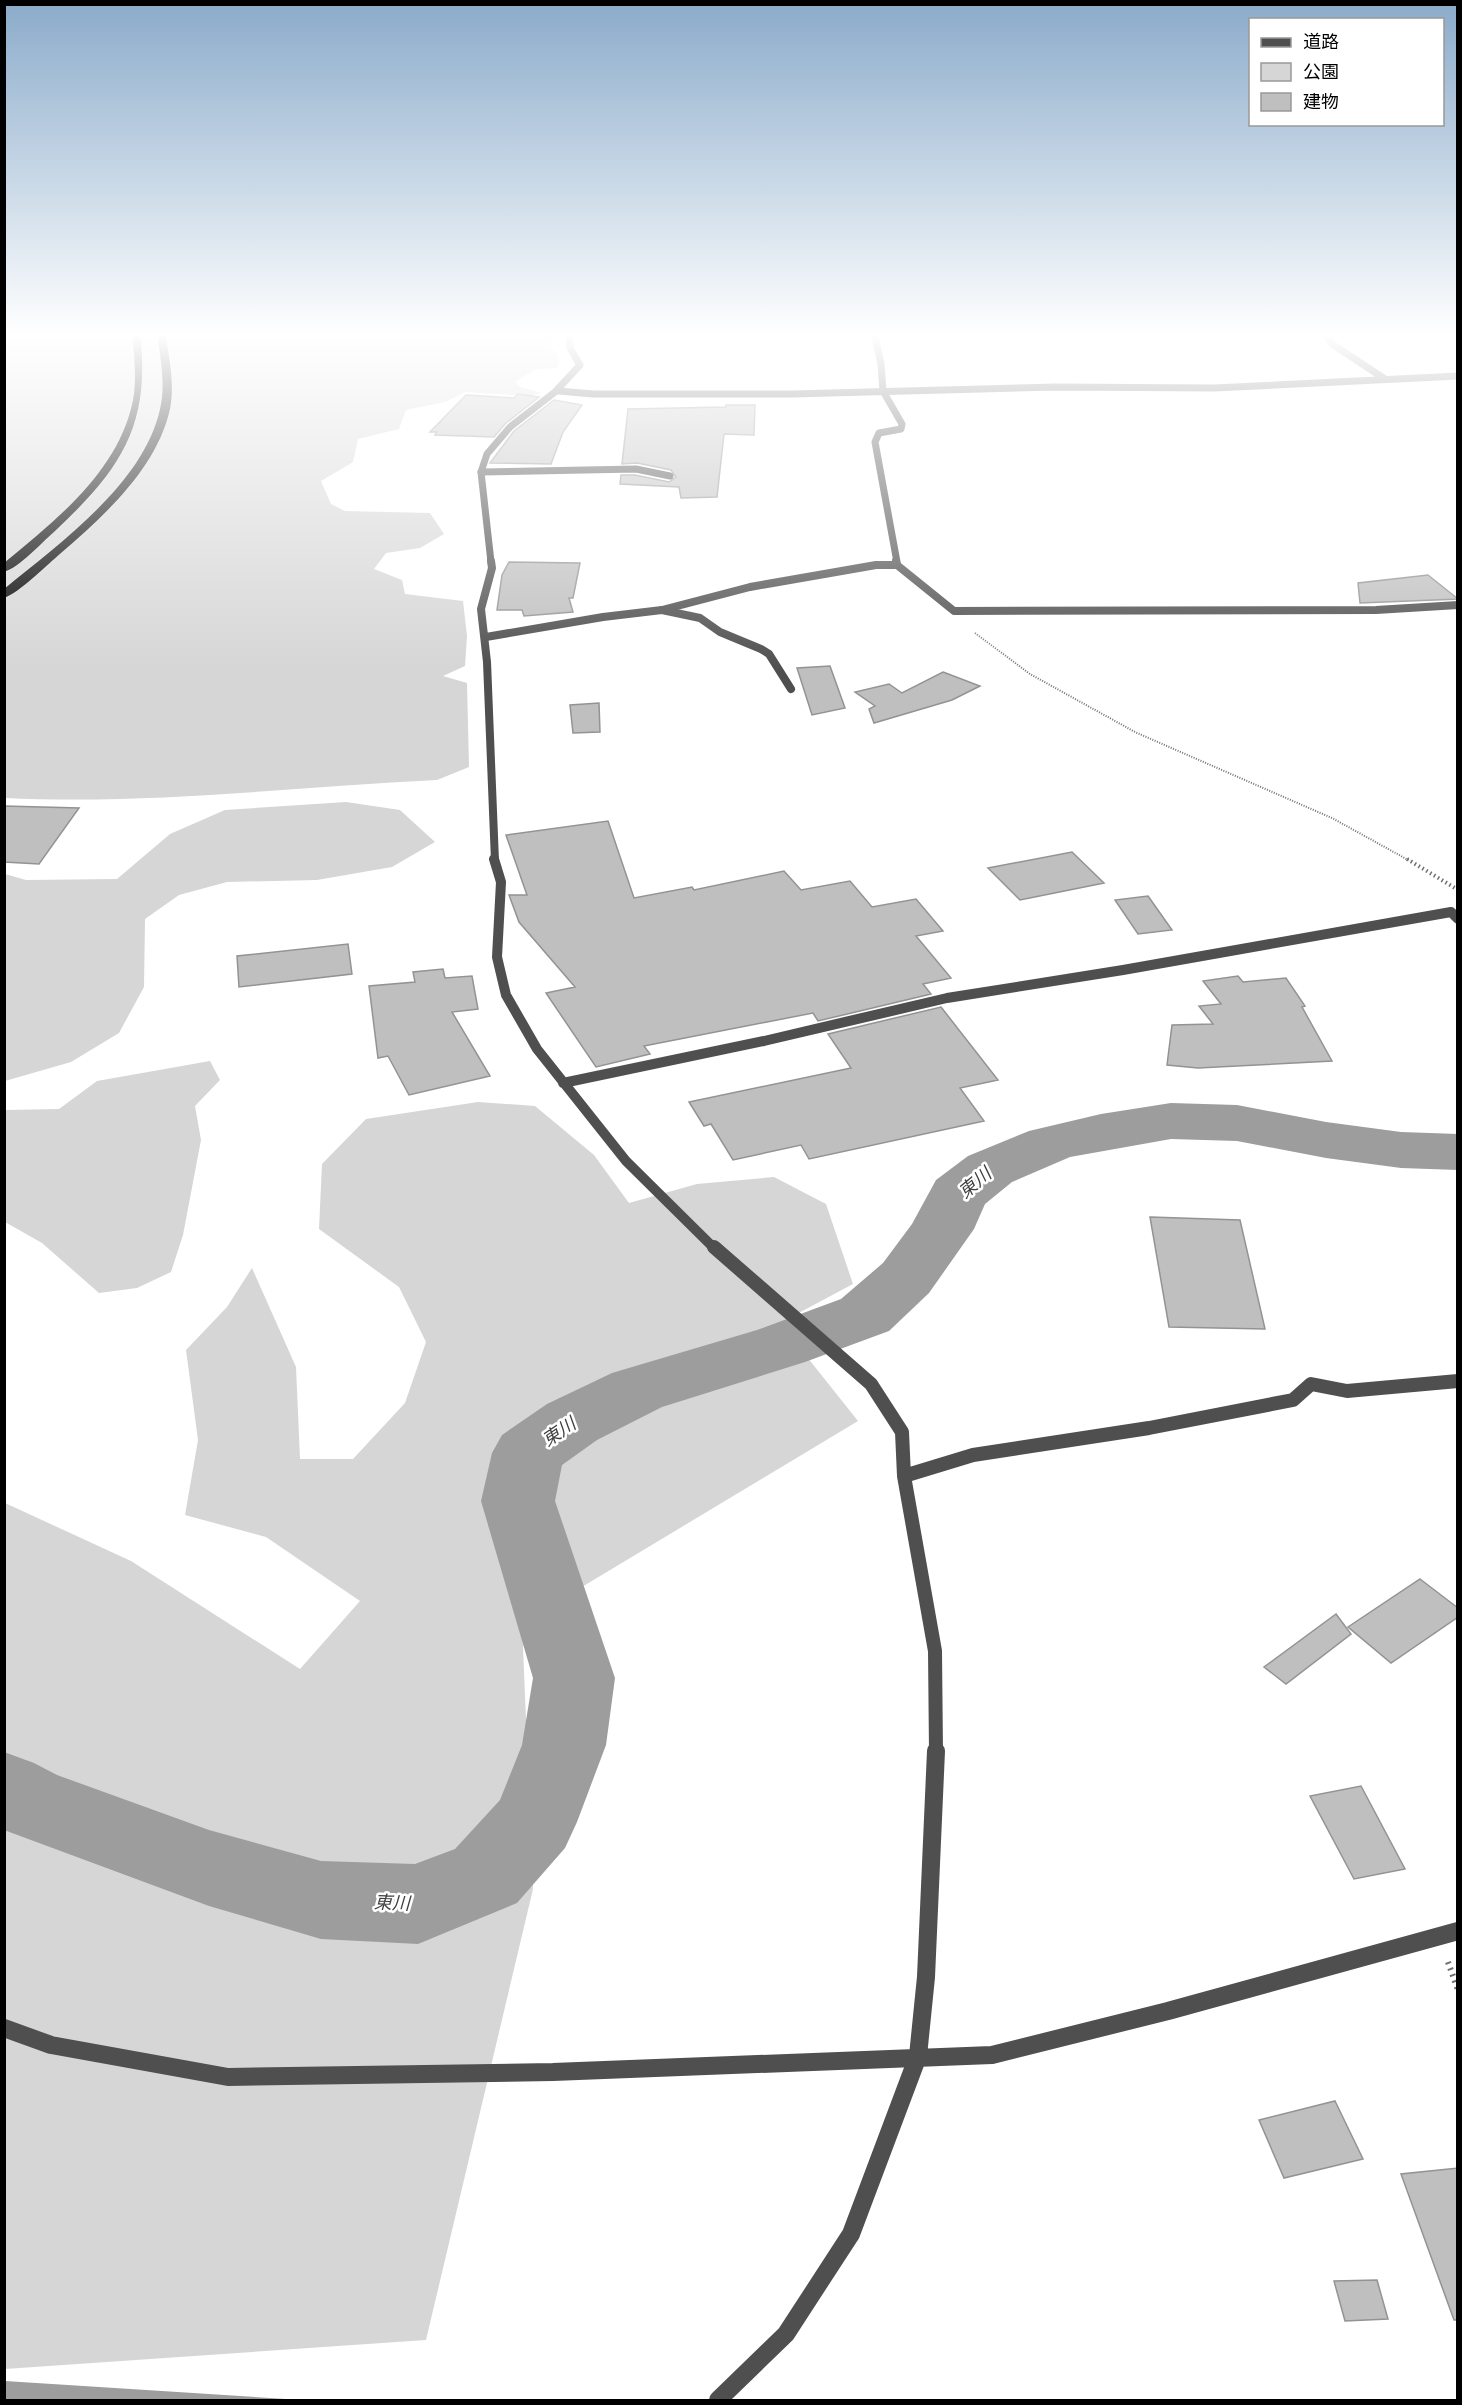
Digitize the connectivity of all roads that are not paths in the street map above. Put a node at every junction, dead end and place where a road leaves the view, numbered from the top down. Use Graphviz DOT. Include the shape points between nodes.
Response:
graph roads {
  1 [pos="121,444"];
  2 [pos="151,444"];
  3 [pos="495,444"];
  4 [pos="875,444"];
  5 [pos="481,472"];
  6 [pos="670,476"];
  7 [pos="897,565"];
  8 [pos="4,569"];
  9 [pos="4,595"];
  10 [pos="1458,605"];
  11 [pos="662,610"];
  12 [pos="486,637"];
  13 [pos="791,689"];
  14 [pos="1458,919"];
  15 [pos="563,1083"];
  16 [pos="1458,1381"];
  17 [pos="904,1476"];
  18 [pos="1458,1931"];
  19 [pos="4,2028"];
  20 [pos="918,2056"];
  21 [pos="718,2400"];
  1 -- 8 [label="highway" via="82,497"];
  2 -- 9 [label="highway" via="113,497"];
  3 -- 5 [label="street" via="484,456"];
  4 -- 7 [label="street"];
  5 -- 6 [label="street" via="636,469"];
  5 -- 12 [label="street" via="492,568 481,609"];
  7 -- 10 [label="street" via="954,611 1376,610"];
  7 -- 11 [label="street" via="876,565 750,587"];
  11 -- 12 [label="street"];
  11 -- 13 [label="street" via="700,618 720,632 761,649 769,654"];
  12 -- 15 [label="street" via="493,855 501,882 497,957 506,995 537,1049"];
  14 -- 15 [label="street" via="1451,912 947,998"];
  15 -- 17 [label="street" via="626,1161 727,1260 871,1384 902,1432"];
  16 -- 17 [label="street" via="1347,1391 1311,1384 1293,1400 1149,1428 973,1455"];
  17 -- 20 [label="street" via="935,1651 936,1762 926,1977"];
  18 -- 20 [label="street" via="992,2055"];
  19 -- 20 [label="street" via="51,2045 228,2077 553,2072"];
  20 -- 21 [label="street" via="851,2234 786,2334"];
}
